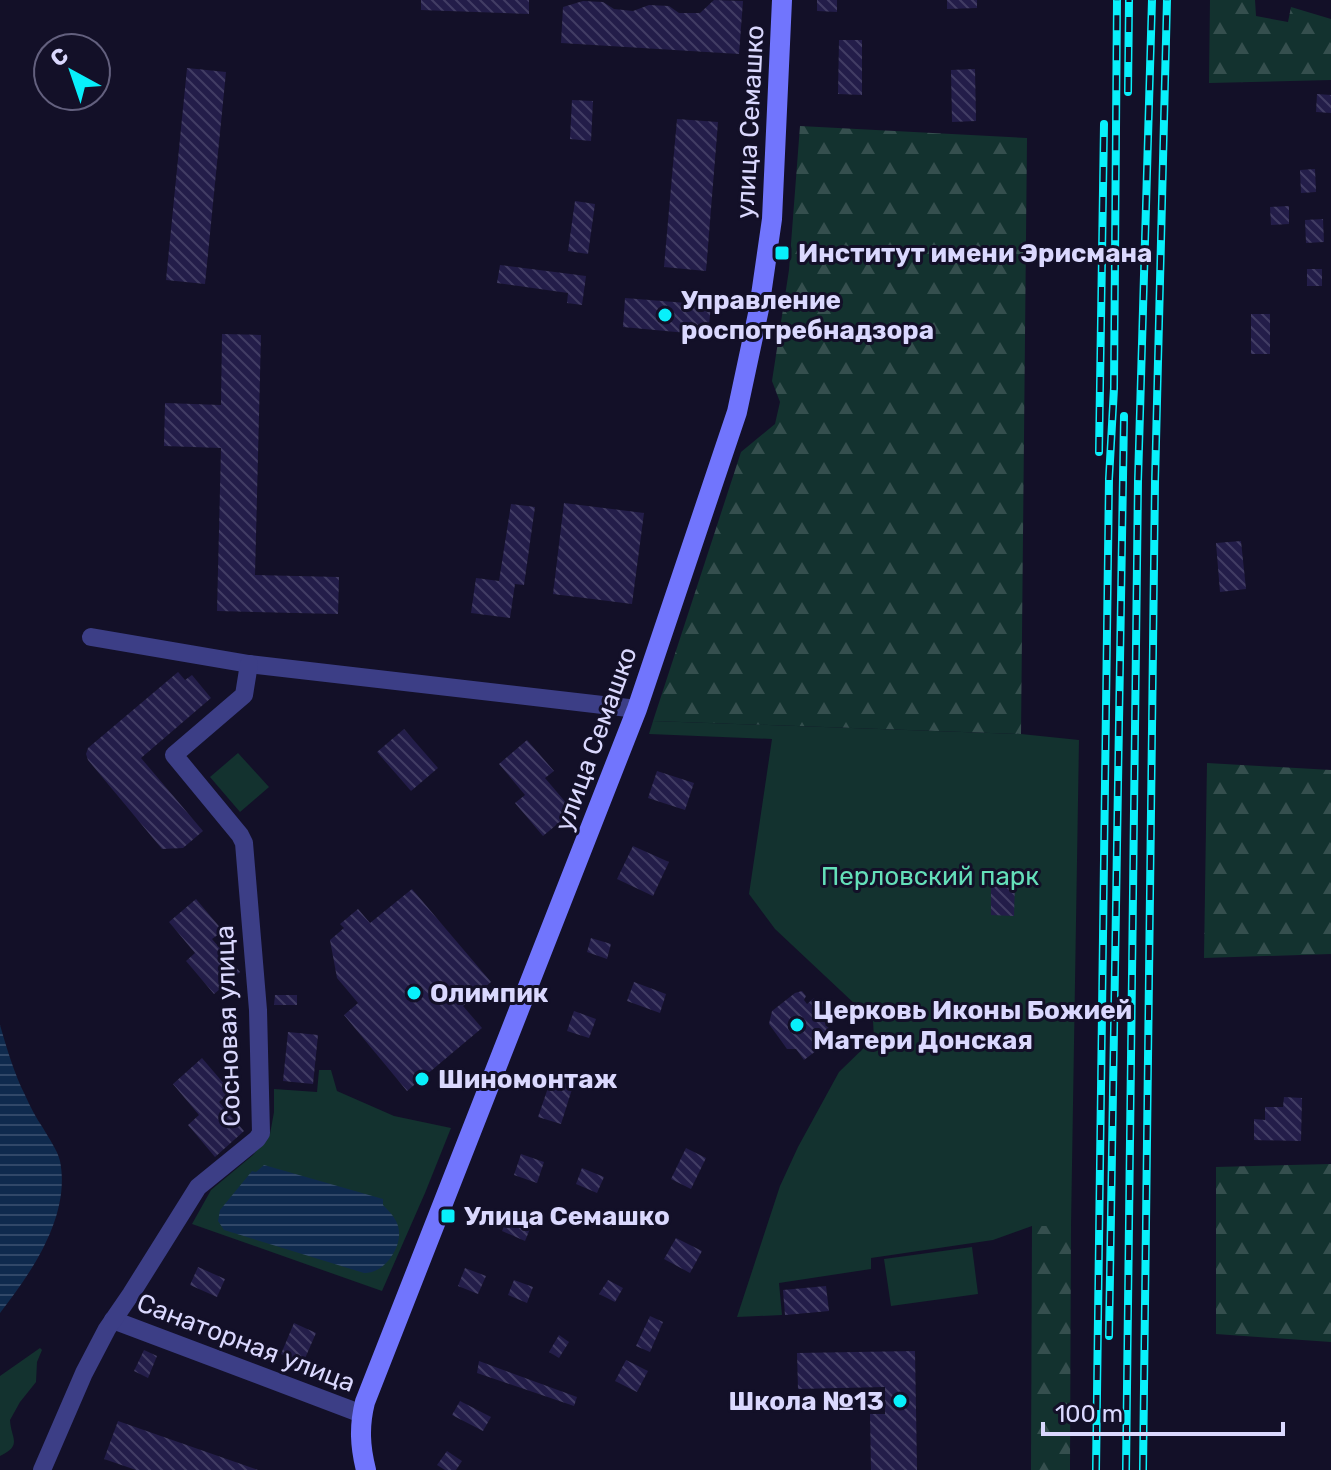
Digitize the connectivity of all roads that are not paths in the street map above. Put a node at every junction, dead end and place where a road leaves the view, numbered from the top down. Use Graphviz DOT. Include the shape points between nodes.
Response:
graph roads {
  1 [pos="782,0"];
  2 [pos="91,637"];
  3 [pos="249,664"];
  4 [pos="637,709"];
  5 [pos="113,1320"];
  6 [pos="362,1414"];
  7 [pos="42,1470"];
  8 [pos="366,1470"];
  1 -- 4 [label="main road, улица Семашко" via="772,219 748,368"];
  2 -- 3 [label="street"];
  3 -- 4 [label="street"];
  3 -- 5 [label="street, Сосновая улица" via="244,695 174,755 244,843 258,1010 261,1133 198,1187"];
  4 -- 6 [label="main road, улица Семашко"];
  5 -- 6 [label="street, Санаторная улица"];
  5 -- 7 [label="street, Сосновая улица"];
  6 -- 8 [label="main road, улица Семашко"];
}
